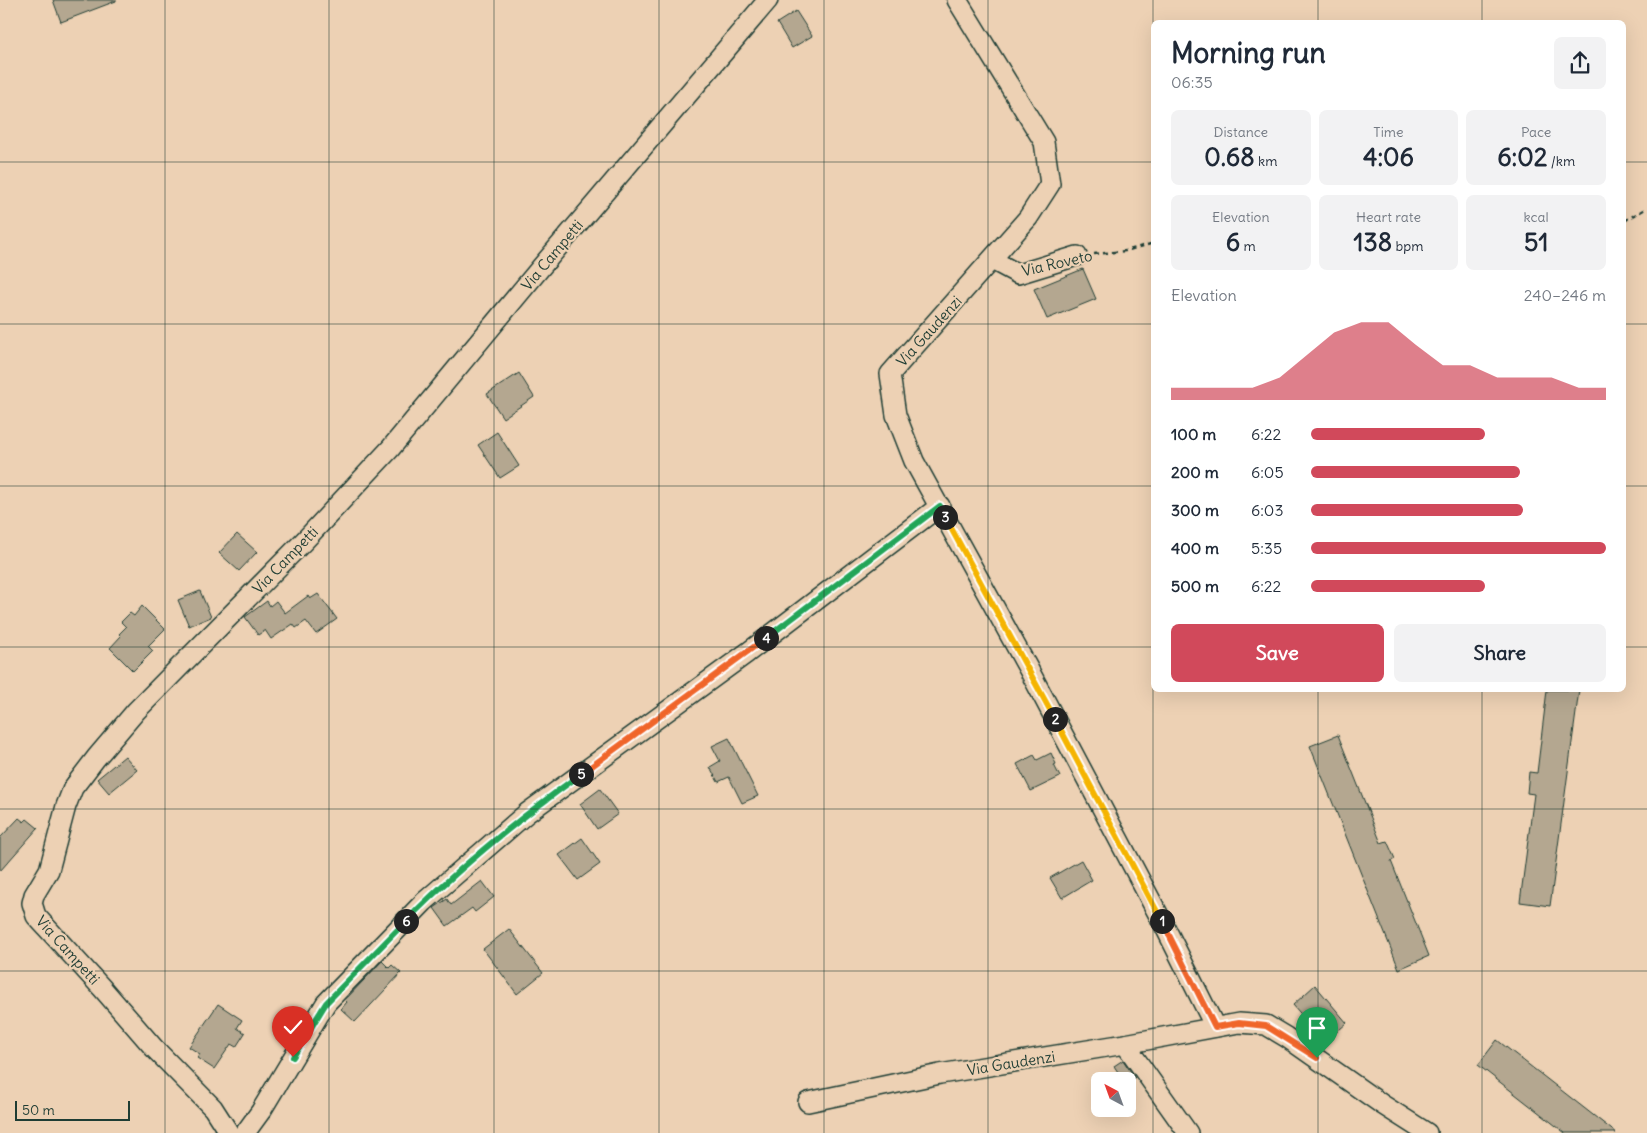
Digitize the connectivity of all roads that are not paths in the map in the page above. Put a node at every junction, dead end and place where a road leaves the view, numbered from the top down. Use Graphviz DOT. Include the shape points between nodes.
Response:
graph roads {
  1 [pos="768,0"];
  2 [pos="957,0"];
  3 [pos="1077,256"];
  4 [pos="992,260"];
  5 [pos="940,506"];
  6 [pos="1215,1027"];
  7 [pos="1125,1044"];
  8 [pos="808,1102"];
  9 [pos="229,1133"];
  10 [pos="245,1133"];
  11 [pos="1188,1133"];
  12 [pos="1426,1133"];
  1 -- 9 [label="street, Via Campetti" via="390,449 136,711 74,788 49,870 34,895 32,903 36,916 154,1048 213,1108"];
  2 -- 4 [label="street, Via Gaudenzi" via="1044,142 1050,184 1028,218"];
  3 -- 4 [label="street, Via Roveto" via="1018,274"];
  4 -- 5 [label="street, Via Gaudenzi" via="890,374 896,415 914,460"];
  5 -- 6 [label="street, Via Gaudenzi"];
  5 -- 10 [label="street" via="747,653 527,813 424,902 326,1003"];
  6 -- 7 [label="street, Via Gaudenzi"];
  6 -- 12 [label="street, Via Gaudenzi" via="1239,1023 1266,1026"];
  7 -- 8 [label="street, Via Gaudenzi" via="940,1074"];
  7 -- 11 [label="street"];
}
